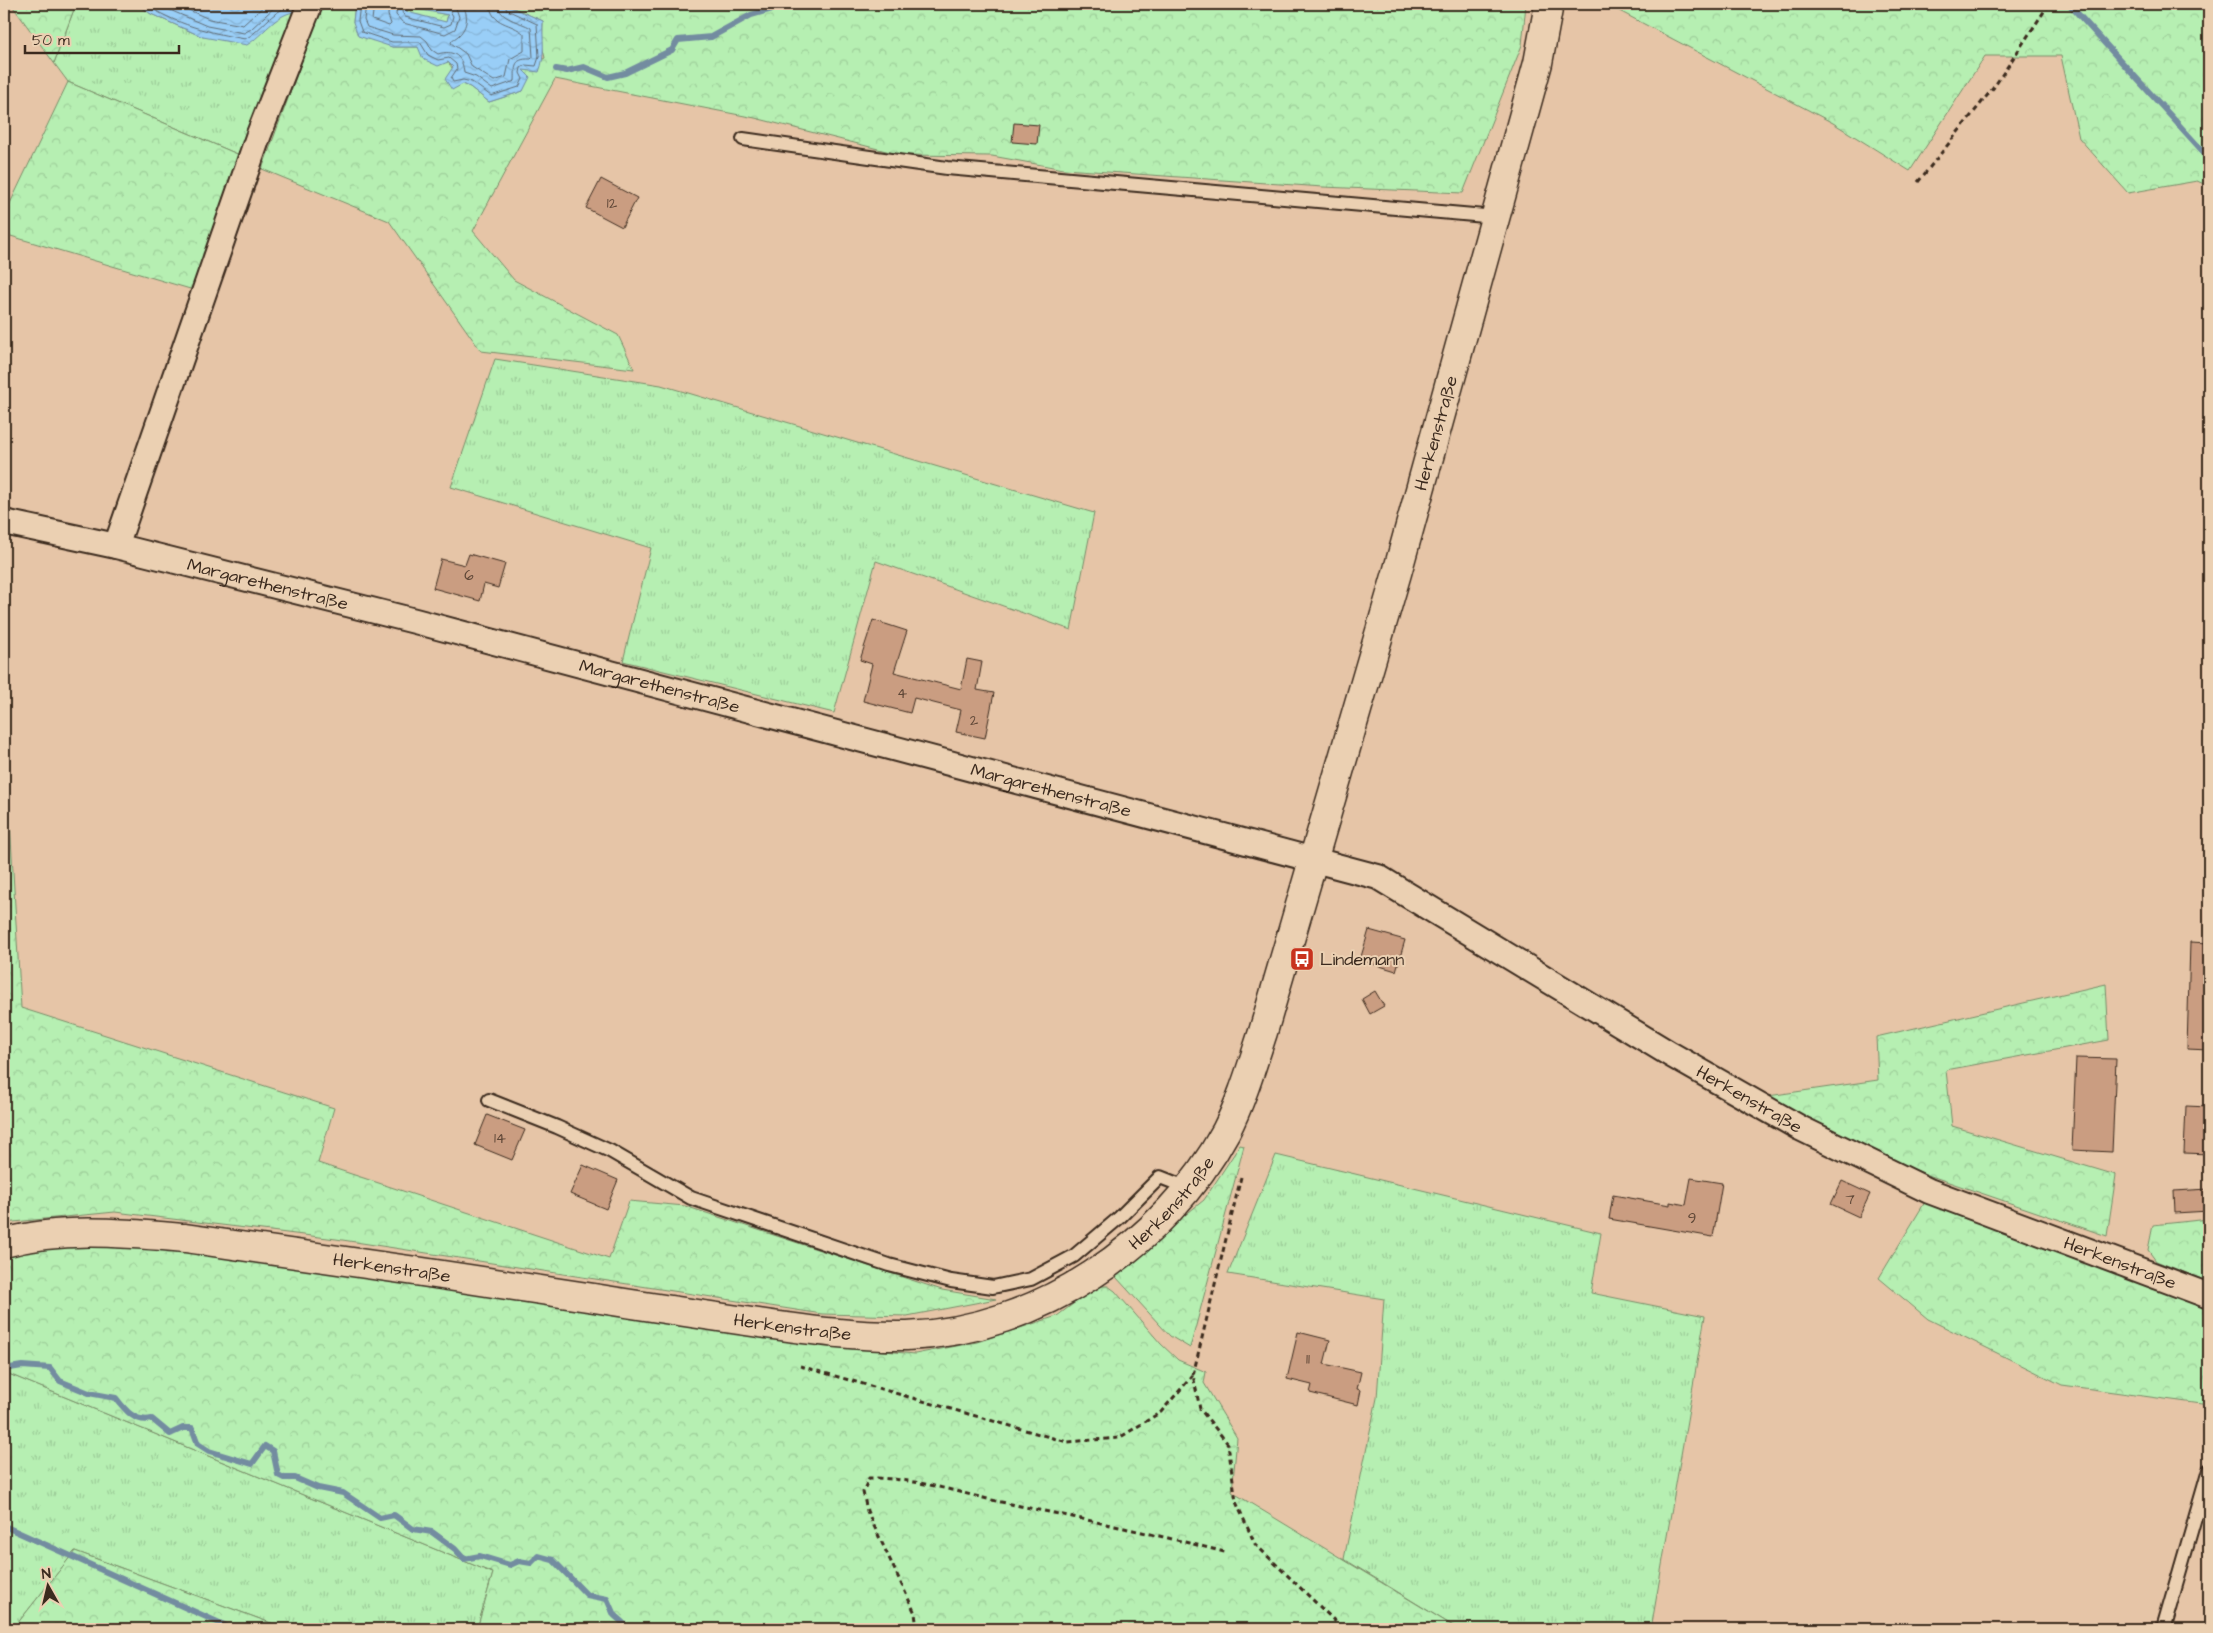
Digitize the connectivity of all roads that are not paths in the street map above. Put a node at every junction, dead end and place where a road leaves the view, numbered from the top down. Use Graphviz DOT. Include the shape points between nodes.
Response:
graph roads {
  1 [pos="310,4"];
  2 [pos="1549,4"];
  3 [pos="744,139"];
  4 [pos="1496,217"];
  5 [pos="4,522"];
  6 [pos="116,546"];
  7 [pos="1313,859"];
  8 [pos="489,1100"];
  9 [pos="1188,1188"];
  10 [pos="4,1243"];
  11 [pos="2209,1296"];
  12 [pos="2209,1470"];
  13 [pos="2163,1629"];
  1 -- 6 [label="street" via="259,134"];
  2 -- 4 [label="main road, Herkenstraße" via="1538,63"];
  3 -- 4 [label="lane" via="947,168"];
  4 -- 7 [label="main road, Herkenstraße" via="1400,563"];
  5 -- 6 [label="street, Margarethenstraße"];
  6 -- 7 [label="street, Margarethenstraße" via="415,621"];
  7 -- 9 [label="main road, Herkenstraße" via="1246,1083 1226,1131"];
  7 -- 11 [label="street, Herkenstraße" via="1378,877 1670,1054 1800,1128 1929,1191"];
  8 -- 9 [label="lane" via="610,1151 691,1198 889,1265 951,1281 993,1287 1031,1279 1074,1256 1160,1177"];
  9 -- 10 [label="main road, Herkenstraße" via="1134,1244 1088,1277 1045,1301 983,1323 910,1336 866,1336 813,1330 185,1238 117,1232 67,1233 25,1237"];
  12 -- 13 [label="lane"];
}
